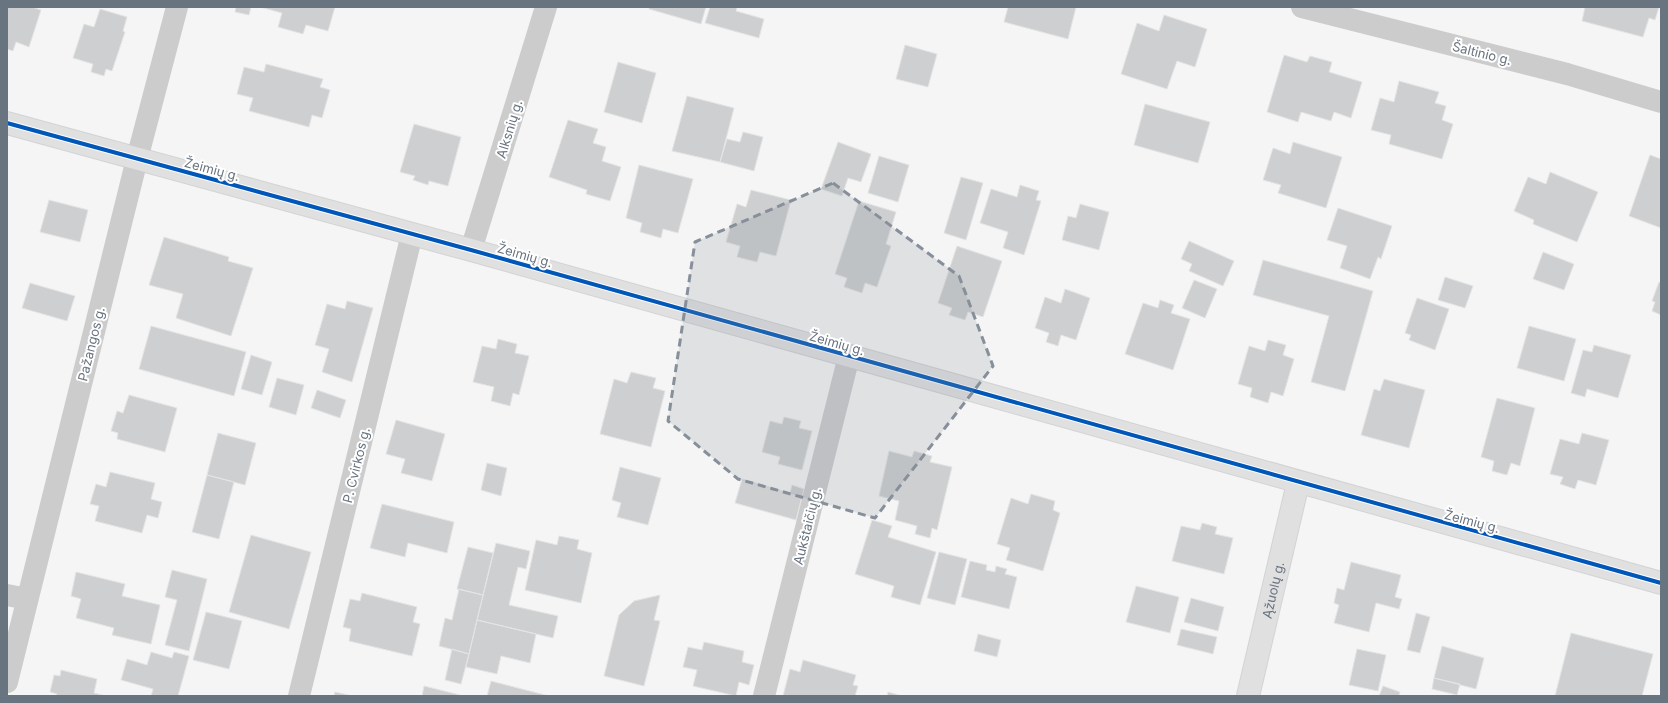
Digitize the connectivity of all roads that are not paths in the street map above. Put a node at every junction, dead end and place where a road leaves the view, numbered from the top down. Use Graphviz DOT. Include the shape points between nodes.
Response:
graph roads {
  1 [pos="177,7"];
  2 [pos="546,7"];
  3 [pos="1302,7"];
  4 [pos="1661,102"];
  5 [pos="7,123"];
  6 [pos="137,159"];
  7 [pos="412,234"];
  8 [pos="471,250"];
  9 [pos="849,356"];
  10 [pos="1298,483"];
  11 [pos="1661,583"];
  12 [pos="17,597"];
  13 [pos="7,682"];
  14 [pos="299,696"];
  15 [pos="764,696"];
  16 [pos="1248,696"];
  1 -- 6 [label="street, Pažangos g."];
  2 -- 8 [label="street, Alksnių g."];
  3 -- 4 [label="street, Šaltinio g." via="1567,74"];
  5 -- 6 [label="main road, Žeimių g."];
  6 -- 7 [label="main road, Žeimių g."];
  6 -- 12 [label="street, Pažangos g."];
  7 -- 8 [label="main road, Žeimių g."];
  7 -- 14 [label="street, P. Cvirkos g."];
  8 -- 9 [label="main road, Žeimių g."];
  9 -- 10 [label="main road, Žeimių g."];
  9 -- 15 [label="street, Aukštaičių g."];
  10 -- 11 [label="main road, Žeimių g."];
  10 -- 16 [label="main road, Ąžuolų g."];
  12 -- 13 [label="street, Pažangos g."];
}
